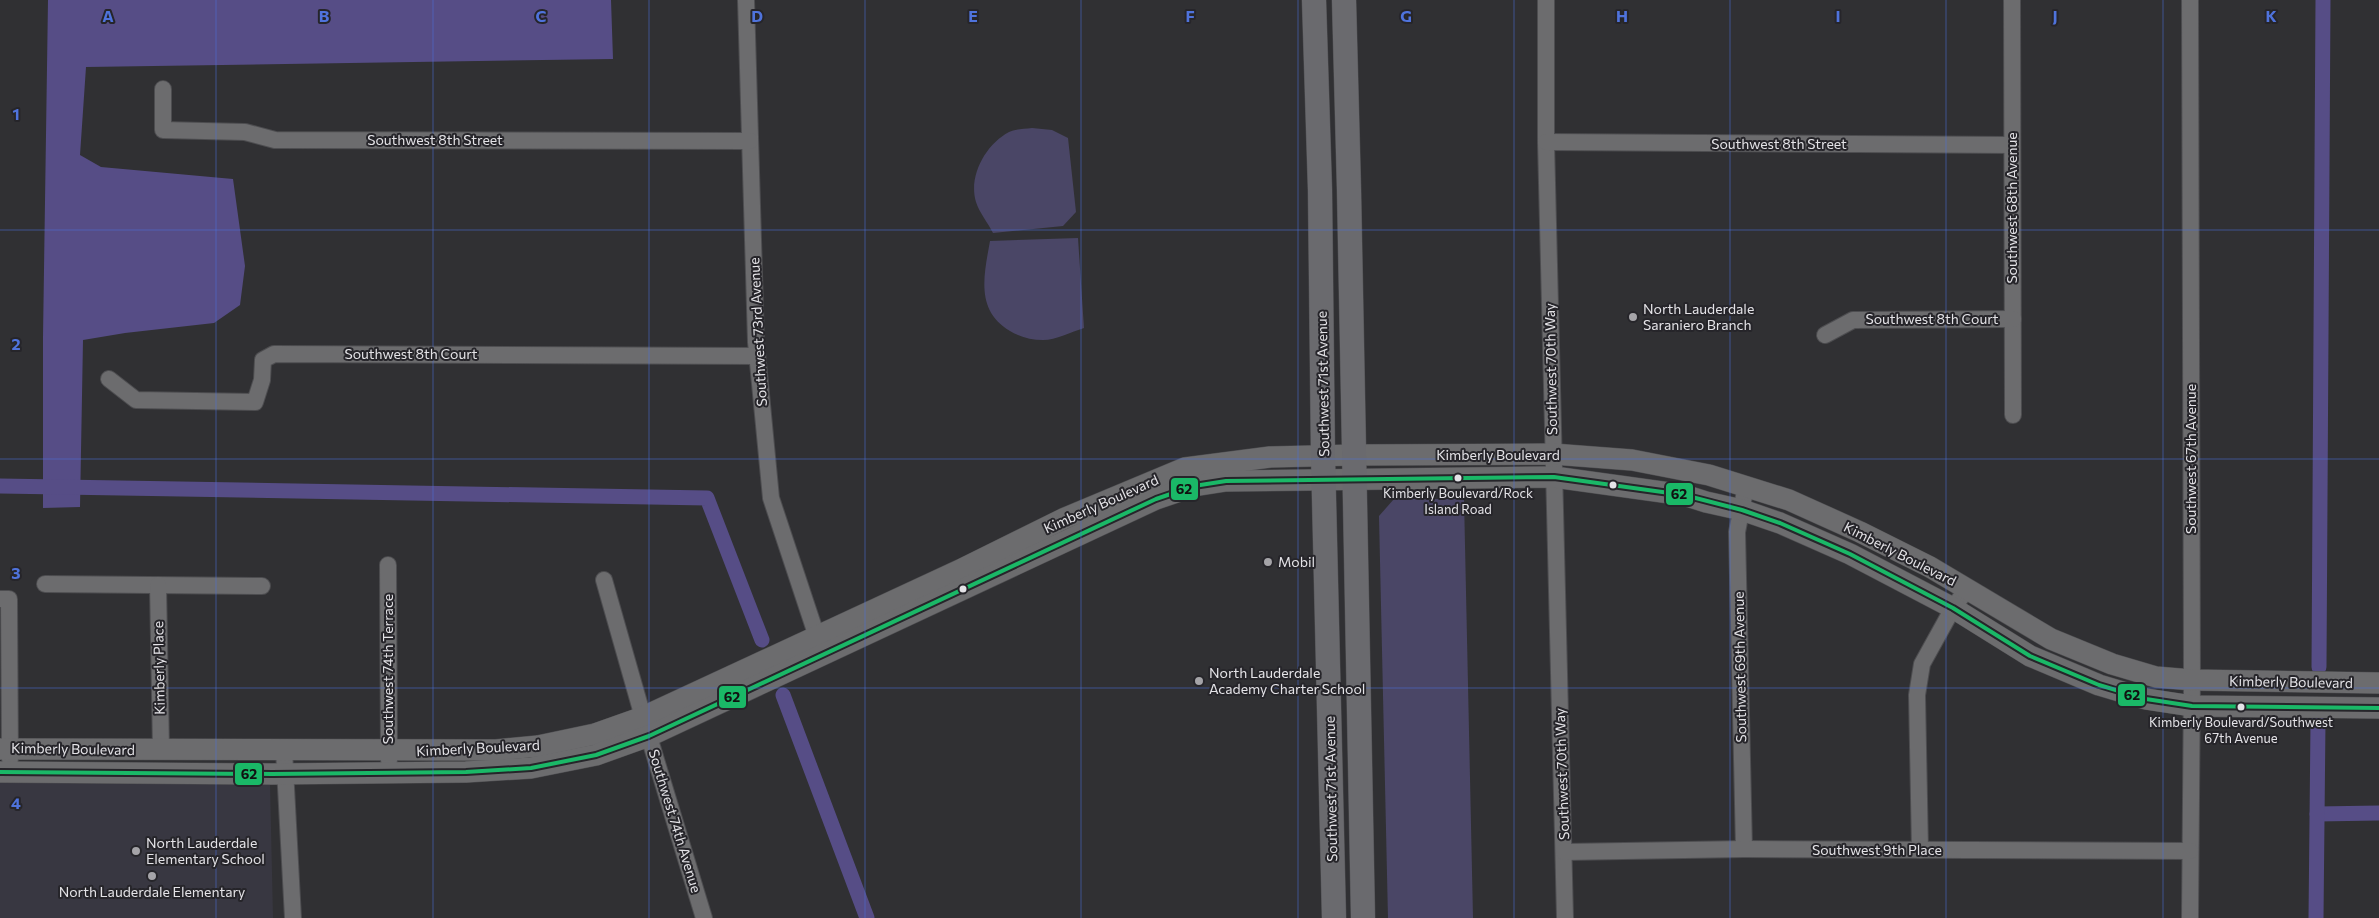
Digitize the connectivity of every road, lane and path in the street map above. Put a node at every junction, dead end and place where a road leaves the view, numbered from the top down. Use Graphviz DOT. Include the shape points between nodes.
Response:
graph roads {
  1 [pos="746,0"];
  2 [pos="1314,0"];
  3 [pos="1344,0"];
  4 [pos="1546,0"];
  5 [pos="2012,0"];
  6 [pos="2190,0"];
  7 [pos="163,89"];
  8 [pos="750,141"];
  9 [pos="1546,142"];
  10 [pos="2012,145"];
  11 [pos="2012,319"];
  12 [pos="1825,335"];
  13 [pos="757,356"];
  14 [pos="109,379"];
  15 [pos="2013,415"];
  16 [pos="1553,454"];
  17 [pos="1354,455"];
  18 [pos="1324,456"];
  19 [pos="1554,477"];
  20 [pos="1354,478"];
  21 [pos="1324,480"];
  22 [pos="1746,486"];
  23 [pos="1742,510"];
  24 [pos="388,565"];
  25 [pos="604,580"];
  26 [pos="45,584"];
  27 [pos="158,585"];
  28 [pos="262,586"];
  29 [pos="1967,589"];
  30 [pos="4,599"];
  31 [pos="1953,608"];
  32 [pos="820,645"];
  33 [pos="2192,680"];
  34 [pos="2379,683"];
  35 [pos="2192,706"];
  36 [pos="2379,708"];
  37 [pos="646,726"];
  38 [pos="5,749"];
  39 [pos="160,750"];
  40 [pos="284,750"];
  41 [pos="389,751"];
  42 [pos="5,772"];
  43 [pos="390,773"];
  44 [pos="285,774"];
  45 [pos="1744,849"];
  46 [pos="1920,850"];
  47 [pos="2190,851"];
  48 [pos="1564,852"];
  49 [pos="293,918"];
  50 [pos="704,918"];
  51 [pos="1334,918"];
  52 [pos="1363,918"];
  53 [pos="1565,918"];
  54 [pos="2190,918"];
  1 -- 8 [label="street, Southwest 73rd Avenue"];
  2 -- 18 [label="main road, Southwest 71st Avenue"];
  3 -- 17 [label="main road"];
  4 -- 9 [label="street, Southwest 70th Way"];
  5 -- 10 [label="street, Southwest 68th Avenue"];
  6 -- 33 [label="street, Southwest 67th Avenue"];
  7 -- 8 [label="street, Southwest 8th Street" via="163,130 245,132 275,140"];
  8 -- 13 [label="street, Southwest 73rd Avenue"];
  9 -- 10 [label="street, Southwest 8th Street"];
  9 -- 16 [label="street, Southwest 70th Way"];
  10 -- 11 [label="street, Southwest 68th Avenue"];
  11 -- 12 [label="street, Southwest 8th Court" via="1854,320"];
  11 -- 15 [label="street, Southwest 68th Avenue"];
  13 -- 14 [label="street, Southwest 8th Court" via="274,354 263,360 262,380 255,402 136,400"];
  13 -- 32 [label="street, Southwest 73rd Avenue" via="771,498"];
  16 -- 17 [label="street, Kimberly Boulevard"];
  16 -- 19 [label="street, Southwest 70th Way"];
  16 -- 22 [label="street, Kimberly Boulevard" via="1632,460"];
  17 -- 18 [label="street, Kimberly Boulevard"];
  17 -- 20 [label="main road"];
  18 -- 21 [label="main road, Southwest 71st Avenue"];
  18 -- 32 [label="street, Kimberly Boulevard" via="1270,457 1185,468 1063,519"];
  19 -- 20 [label="street, Kimberly Boulevard"];
  19 -- 23 [label="street, Kimberly Boulevard" via="1684,495"];
  19 -- 48 [label="street, Southwest 70th Way"];
  20 -- 21 [label="street, Kimberly Boulevard"];
  20 -- 52 [label="main road"];
  21 -- 32 [label="street, Kimberly Boulevard" via="1226,481 1194,486"];
  21 -- 51 [label="main road, Southwest 71st Avenue"];
  22 -- 23 [label="street, Southwest 69th Avenue"];
  22 -- 29 [label="street, Kimberly Boulevard" via="1789,500 1860,532"];
  23 -- 31 [label="street, Kimberly Boulevard" via="1850,554"];
  23 -- 45 [label="street, Southwest 69th Avenue" via="1737,532"];
  24 -- 41 [label="street, Southwest 74th Terrace"];
  25 -- 37 [label="street, Southwest 74th Avenue"];
  26 -- 27 [label="street"];
  27 -- 28 [label="street"];
  27 -- 39 [label="street, Kimberly Place"];
  29 -- 31 [label="street"];
  29 -- 33 [label="street, Kimberly Boulevard" via="2051,639 2112,664 2156,677"];
  30 -- 38 [label="street"];
  31 -- 35 [label="street, Kimberly Boulevard" via="2030,656 2099,685 2146,699"];
  31 -- 46 [label="street" via="1922,664 1917,694"];
  32 -- 37 [label="street, Kimberly Boulevard"];
  33 -- 34 [label="street, Kimberly Boulevard"];
  33 -- 35 [label="street, Southwest 67th Avenue"];
  35 -- 36 [label="street, Kimberly Boulevard"];
  35 -- 47 [label="street, Southwest 67th Avenue"];
  37 -- 41 [label="street, Kimberly Boulevard" via="538,746 496,750"];
  37 -- 43 [label="street, Kimberly Boulevard" via="596,755 531,768"];
  37 -- 50 [label="street, Southwest 74th Avenue"];
  38 -- 39 [label="street, Kimberly Boulevard"];
  38 -- 42 [label="street"];
  39 -- 40 [label="street, Kimberly Boulevard"];
  40 -- 41 [label="street, Kimberly Boulevard"];
  40 -- 44 [label="street"];
  41 -- 43 [label="street, Southwest 74th Terrace"];
  42 -- 44 [label="street, Kimberly Boulevard"];
  43 -- 44 [label="street, Kimberly Boulevard"];
  44 -- 49 [label="street"];
  45 -- 46 [label="street, Southwest 9th Place"];
  45 -- 48 [label="street, Southwest 9th Place"];
  46 -- 47 [label="street, Southwest 9th Place"];
  47 -- 54 [label="street, Southwest 67th Avenue"];
  48 -- 53 [label="street, Southwest 70th Way"];
}
